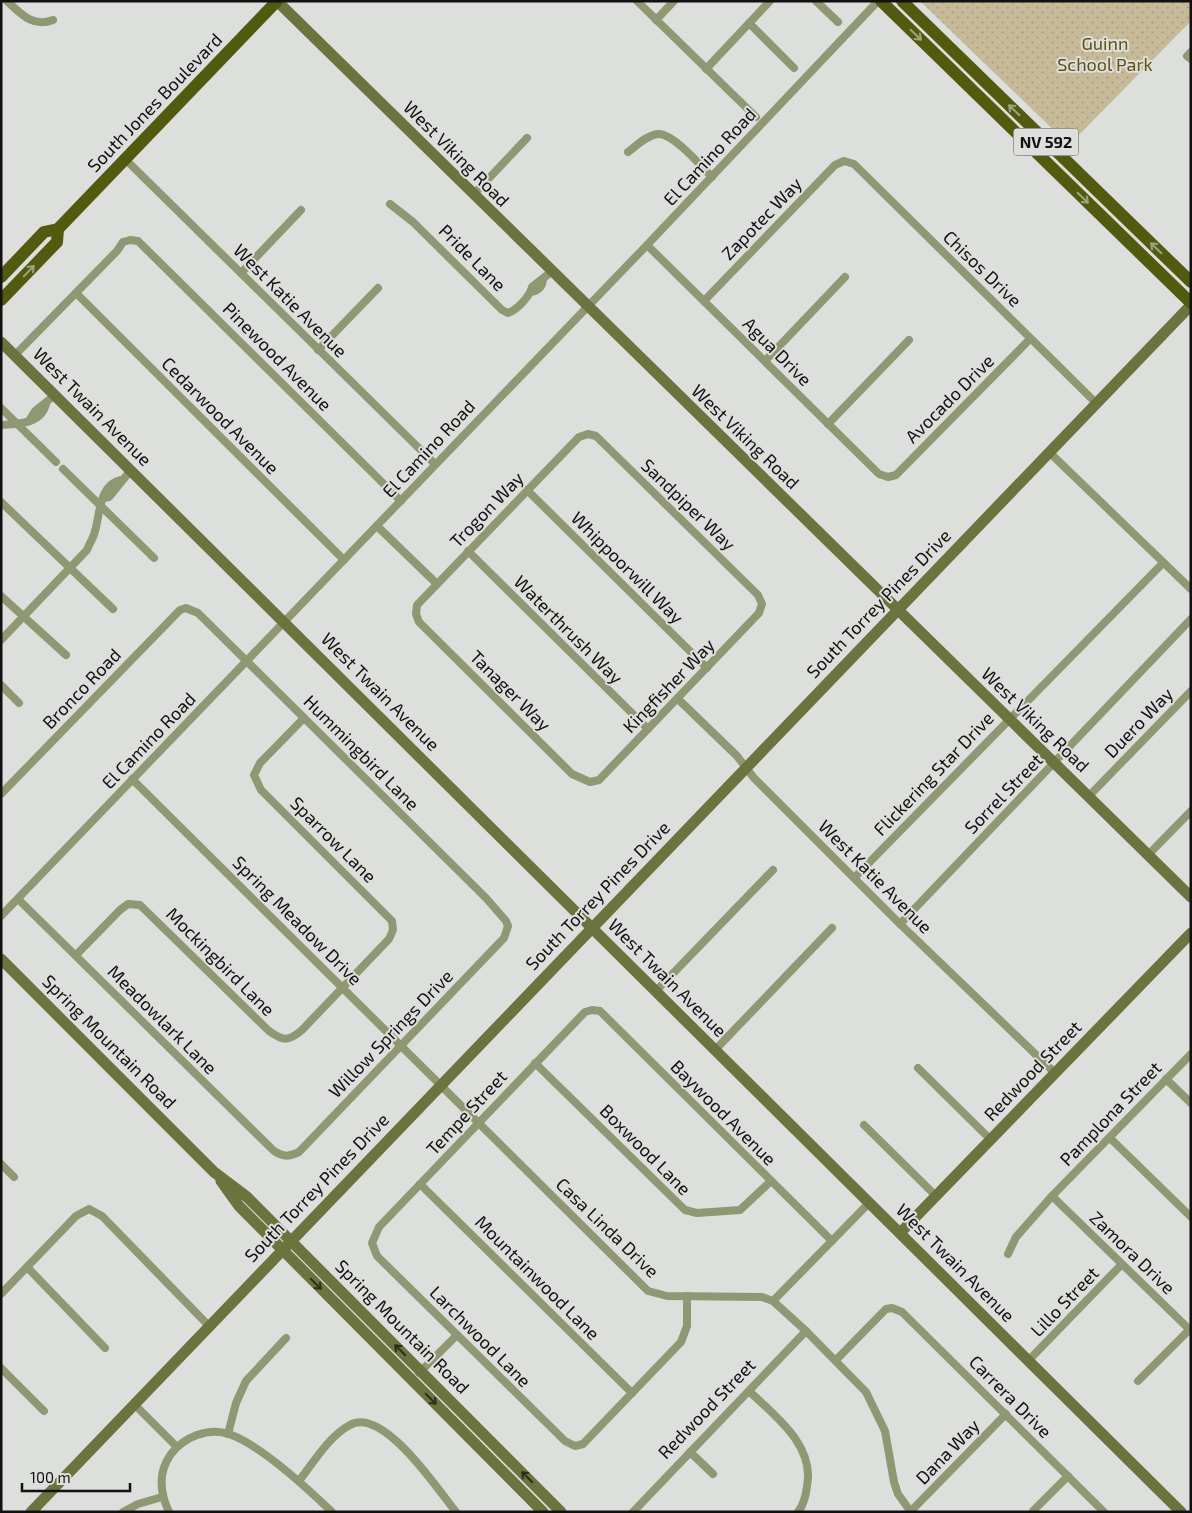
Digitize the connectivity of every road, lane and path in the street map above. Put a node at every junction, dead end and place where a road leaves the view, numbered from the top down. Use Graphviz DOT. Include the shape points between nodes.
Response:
graph roads {
  1 [pos="7,1"];
  2 [pos="277,1"];
  3 [pos="637,1"];
  4 [pos="674,1"];
  5 [pos="770,1"];
  6 [pos="816,1"];
  7 [pos="879,1"];
  8 [pos="891,1"];
  9 [pos="902,1"];
  10 [pos="912,11"];
  11 [pos="53,20"];
  12 [pos="656,20"];
  13 [pos="838,22"];
  14 [pos="749,23"];
  15 [pos="1191,52"];
  16 [pos="1191,60"];
  17 [pos="706,68"];
  18 [pos="794,68"];
  19 [pos="756,117"];
  20 [pos="1010,127"];
  21 [pos="527,138"];
  22 [pos="1044,140"];
  23 [pos="628,152"];
  24 [pos="1036,152"];
  25 [pos="125,159"];
  26 [pos="844,161"];
  27 [pos="712,177"];
  28 [pos="1095,189"];
  29 [pos="473,195"];
  30 [pos="390,204"];
  31 [pos="301,210"];
  32 [pos="58,229"];
  33 [pos="647,245"];
  34 [pos="241,273"];
  35 [pos="1,276"];
  36 [pos="547,276"];
  37 [pos="845,277"];
  38 [pos="1191,282"];
  39 [pos="378,288"];
  40 [pos="76,294"];
  41 [pos="1,300"];
  42 [pos="704,301"];
  43 [pos="1191,304"];
  44 [pos="586,306"];
  45 [pos="1030,339"];
  46 [pos="909,340"];
  47 [pos="1,342"];
  48 [pos="318,350"];
  49 [pos="15,355"];
  50 [pos="765,361"];
  51 [pos="55,395"];
  52 [pos="1096,403"];
  53 [pos="1,408"];
  54 [pos="18,424"];
  55 [pos="828,424"];
  56 [pos="1,425"];
  57 [pos="588,434"];
  58 [pos="1049,452"];
  59 [pos="56,462"];
  60 [pos="434,464"];
  61 [pos="63,469"];
  62 [pos="131,470"];
  63 [pos="888,477"];
  64 [pos="526,490"];
  65 [pos="102,501"];
  66 [pos="400,501"];
  67 [pos="1,502"];
  68 [pos="377,526"];
  69 [pos="468,551"];
  70 [pos="154,558"];
  71 [pos="344,560"];
  72 [pos="1163,563"];
  73 [pos="69,568"];
  74 [pos="437,584"];
  75 [pos="1191,589"];
  76 [pos="1,596"];
  77 [pos="762,604"];
  78 [pos="186,608"];
  79 [pos="113,609"];
  80 [pos="897,610"];
  81 [pos="416,614"];
  82 [pos="24,617"];
  83 [pos="1191,619"];
  84 [pos="284,621"];
  85 [pos="1,640"];
  86 [pos="66,655"];
  87 [pos="247,660"];
  88 [pos="707,668"];
  89 [pos="1,685"];
  90 [pos="1191,691"];
  91 [pos="678,698"];
  92 [pos="19,703"];
  93 [pos="304,718"];
  94 [pos="1009,719"];
  95 [pos="648,729"];
  96 [pos="1054,764"];
  97 [pos="746,768"];
  98 [pos="132,779"];
  99 [pos="590,782"];
  100 [pos="1,794"];
  101 [pos="1088,797"];
  102 [pos="1191,811"];
  103 [pos="1148,855"];
  104 [pos="773,870"];
  105 [pos="854,878"];
  106 [pos="1191,897"];
  107 [pos="18,899"];
  108 [pos="1,916"];
  109 [pos="900,924"];
  110 [pos="508,926"];
  111 [pos="592,928"];
  112 [pos="832,928"];
  113 [pos="1191,933"];
  114 [pos="76,955"];
  115 [pos="1,959"];
  116 [pos="343,988"];
  117 [pos="656,991"];
  118 [pos="592,1010"];
  119 [pos="402,1045"];
  120 [pos="715,1050"];
  121 [pos="1191,1054"];
  122 [pos="535,1062"];
  123 [pos="918,1068"];
  124 [pos="1055,1073"];
  125 [pos="1166,1079"];
  126 [pos="441,1085"];
  127 [pos="1191,1104"];
  128 [pos="478,1123"];
  129 [pos="864,1125"];
  130 [pos="1110,1138"];
  131 [pos="991,1140"];
  132 [pos="288,1157"];
  133 [pos="1,1164"];
  134 [pos="214,1172"];
  135 [pos="14,1177"];
  136 [pos="771,1181"];
  137 [pos="420,1184"];
  138 [pos="936,1196"];
  139 [pos="1052,1196"];
  140 [pos="869,1202"];
  141 [pos="1191,1217"];
  142 [pos="900,1233"];
  143 [pos="291,1241"];
  144 [pos="832,1241"];
  145 [pos="372,1243"];
  146 [pos="282,1250"];
  147 [pos="1008,1254"];
  148 [pos="1122,1264"];
  149 [pos="27,1267"];
  150 [pos="1,1294"];
  151 [pos="687,1296"];
  152 [pos="773,1301"];
  153 [pos="209,1326"];
  154 [pos="1190,1330"];
  155 [pos="806,1331"];
  156 [pos="457,1335"];
  157 [pos="286,1338"];
  158 [pos="105,1348"];
  159 [pos="836,1360"];
  160 [pos="1028,1361"];
  161 [pos="1,1368"];
  162 [pos="421,1371"];
  163 [pos="412,1380"];
  164 [pos="1138,1381"];
  165 [pos="749,1391"];
  166 [pos="632,1393"];
  167 [pos="134,1404"];
  168 [pos="44,1411"];
  169 [pos="1006,1414"];
  170 [pos="228,1434"];
  171 [pos="177,1447"];
  172 [pos="690,1452"];
  173 [pos="713,1474"];
  174 [pos="1068,1476"];
  175 [pos="298,1481"];
  176 [pos="162,1497"];
  177 [pos="1033,1511"];
  178 [pos="31,1512"];
  179 [pos="123,1512"];
  180 [pos="169,1512"];
  181 [pos="332,1512"];
  182 [pos="456,1512"];
  183 [pos="543,1512"];
  184 [pos="561,1512"];
  185 [pos="633,1512"];
  186 [pos="798,1512"];
  187 [pos="911,1512"];
  188 [pos="1104,1512"];
  189 [pos="1181,1512"];
  1 -- 11 [label="street" via="31,21 43,24"];
  2 -- 25 [label="main road, South Jones Boulevard"];
  2 -- 29 [label="street, West Viking Road"];
  3 -- 12 [label="street"];
  4 -- 12 [label="street"];
  5 -- 14 [label="street"];
  6 -- 13 [label="street"];
  7 -- 20 [label="main road, NV 592, one-way"];
  7 -- 27 [label="street, El Camino Road"];
  8 -- 10 [label="main road" via="901,10"];
  9 -- 10 [label="main road, NV 592"];
  22 -- 10 [label="main road, NV 592, one-way"];
  12 -- 17 [label="street"];
  14 -- 17 [label="street"];
  14 -- 18 [label="street"];
  15 -- 16 [label="street" via="1187,56"];
  17 -- 19 [label="street"];
  20 -- 22 [label="main road" via="1039,142"];
  20 -- 24 [label="main road, NV 592"];
  21 -- 29 [label="street"];
  22 -- 28 [label="main road, NV 592"];
  23 -- 27 [label="street" via="651,136 669,136"];
  24 -- 28 [label="main road" via="1047,152 1072,176"];
  24 -- 43 [label="main road, NV 592, one-way"];
  25 -- 32 [label="main road, South Jones Boulevard"];
  25 -- 34 [label="street, West Katie Avenue"];
  26 -- 42 [label="street, Zapotec Way" via="835,165"];
  26 -- 45 [label="street, Chisos Drive" via="854,164"];
  27 -- 33 [label="street, El Camino Road"];
  38 -- 28 [label="main road, NV 592, one-way"];
  29 -- 36 [label="street, West Viking Road"];
  30 -- 36 [label="street, Pride Lane" via="508,313 516,310 532,287"];
  31 -- 34 [label="street"];
  32 -- 35 [label="main road, South Jones Boulevard" via="44,232"];
  41 -- 32 [label="main road, South Jones Boulevard, one-way" via="57,242"];
  33 -- 42 [label="street, Agua Drive"];
  33 -- 44 [label="street, El Camino Road"];
  34 -- 48 [label="street, West Katie Avenue"];
  36 -- 44 [label="street, West Viking Road"];
  37 -- 50 [label="street"];
  39 -- 48 [label="street"];
  40 -- 49 [label="street"];
  40 -- 66 [label="street, Pinewood Avenue" via="123,242 138,241"];
  40 -- 71 [label="street, Cedarwood Avenue"];
  42 -- 50 [label="street, Agua Drive"];
  43 -- 52 [label="street, South Torrey Pines Drive"];
  44 -- 60 [label="street, El Camino Road"];
  44 -- 80 [label="street, West Viking Road"];
  45 -- 52 [label="street, Chisos Drive"];
  45 -- 63 [label="street, Avocado Drive" via="896,475"];
  46 -- 55 [label="street"];
  47 -- 49 [label="street, West Twain Avenue"];
  48 -- 60 [label="street, West Katie Avenue"];
  49 -- 51 [label="street, West Twain Avenue"];
  50 -- 55 [label="street, Agua Drive"];
  51 -- 54 [label="street" via="28,421"];
  51 -- 62 [label="street, West Twain Avenue"];
  52 -- 58 [label="street, South Torrey Pines Drive"];
  53 -- 54 [label="street"];
  54 -- 56 [label="street"];
  54 -- 59 [label="street"];
  55 -- 63 [label="street, Agua Drive" via="879,474"];
  57 -- 64 [label="street, Trogon Way" via="579,437"];
  57 -- 77 [label="street, Sandpiper Way" via="604,443 758,595"];
  58 -- 72 [label="street"];
  58 -- 80 [label="street, South Torrey Pines Drive"];
  60 -- 66 [label="street, El Camino Road"];
  61 -- 65 [label="street"];
  62 -- 65 [label="street" via="104,493"];
  62 -- 84 [label="street, West Twain Avenue"];
  64 -- 69 [label="street, Trogon Way"];
  64 -- 88 [label="street, Whippoorwill Way"];
  65 -- 70 [label="street"];
  65 -- 73 [label="street" via="95,532 86,550"];
  66 -- 68 [label="street, El Camino Road"];
  67 -- 73 [label="street"];
  68 -- 71 [label="street, El Camino Road"];
  68 -- 74 [label="street"];
  69 -- 74 [label="street, Trogon Way"];
  69 -- 95 [label="street, Waterthrush Way"];
  71 -- 84 [label="street, El Camino Road"];
  72 -- 75 [label="street"];
  72 -- 94 [label="street, Flickering Star Drive"];
  73 -- 79 [label="street"];
  73 -- 82 [label="street"];
  74 -- 81 [label="street, Trogon Way" via="417,604"];
  76 -- 82 [label="street"];
  77 -- 88 [label="street, Kingfisher Way" via="760,613"];
  78 -- 87 [label="street, Hummingbird Lane" via="198,613"];
  78 -- 100 [label="street, Bronco Road" via="160,630"];
  80 -- 94 [label="street, West Viking Road"];
  80 -- 97 [label="street, South Torrey Pines Drive"];
  81 -- 99 [label="street, Tanager Way" via="419,622 572,774"];
  82 -- 85 [label="street"];
  82 -- 86 [label="street"];
  83 -- 96 [label="street, Sorrel Street"];
  84 -- 87 [label="street, El Camino Road"];
  84 -- 111 [label="street, West Twain Avenue"];
  87 -- 93 [label="street, Hummingbird Lane"];
  87 -- 98 [label="street, El Camino Road"];
  88 -- 91 [label="street, Kingfisher Way"];
  89 -- 92 [label="street"];
  90 -- 101 [label="street, Duero Way"];
  91 -- 95 [label="street, Kingfisher Way"];
  91 -- 97 [label="street, West Katie Avenue" via="738,756"];
  93 -- 110 [label="street, Hummingbird Lane" via="486,898"];
  93 -- 116 [label="street, Sparrow Lane" via="260,762 254,776 261,790 393,924 394,930"];
  94 -- 96 [label="street, West Viking Road"];
  94 -- 105 [label="street, Flickering Star Drive"];
  95 -- 99 [label="street, Kingfisher Way" via="599,780"];
  96 -- 101 [label="street, West Viking Road"];
  96 -- 109 [label="street, Sorrel Street"];
  97 -- 105 [label="street, West Katie Avenue"];
  97 -- 111 [label="street, South Torrey Pines Drive"];
  98 -- 107 [label="street, El Camino Road"];
  98 -- 116 [label="street, Spring Meadow Drive"];
  101 -- 103 [label="street, West Viking Road"];
  102 -- 103 [label="street"];
  103 -- 106 [label="street, West Viking Road"];
  104 -- 117 [label="street"];
  105 -- 109 [label="street, West Katie Avenue"];
  107 -- 108 [label="street, El Camino Road"];
  107 -- 114 [label="street, Meadowlark Lane"];
  109 -- 124 [label="street, West Katie Avenue"];
  110 -- 119 [label="street, Willow Springs Drive" via="504,938"];
  111 -- 117 [label="street, West Twain Avenue"];
  111 -- 126 [label="street, South Torrey Pines Drive"];
  112 -- 120 [label="street"];
  113 -- 124 [label="street, Redwood Street"];
  114 -- 116 [label="street, Mockingbird Lane" via="120,910 134,903 140,904 268,1031 281,1040 287,1040 302,1030"];
  114 -- 132 [label="street, Meadowlark Lane" via="274,1151"];
  115 -- 134 [label="street, Spring Mountain Road"];
  116 -- 119 [label="street, Spring Meadow Drive"];
  117 -- 120 [label="street, West Twain Avenue"];
  118 -- 122 [label="street, Tempe Street" via="585,1012"];
  118 -- 136 [label="street, Baywood Avenue" via="600,1011"];
  119 -- 126 [label="street, Spring Meadow Drive"];
  119 -- 132 [label="street, Willow Springs Drive" via="299,1152"];
  120 -- 140 [label="street, West Twain Avenue"];
  121 -- 125 [label="street, Pamplona Street"];
  122 -- 128 [label="street, Tempe Street"];
  122 -- 136 [label="street, Boxwood Lane" via="685,1210 697,1213 740,1210"];
  123 -- 131 [label="street"];
  124 -- 131 [label="street, Redwood Street"];
  125 -- 127 [label="street"];
  125 -- 130 [label="street, Pamplona Street"];
  126 -- 128 [label="street, Casa Linda Drive"];
  126 -- 143 [label="street, South Torrey Pines Drive"];
  128 -- 137 [label="street, Tempe Street"];
  128 -- 151 [label="street, Casa Linda Drive" via="648,1290 667,1296"];
  129 -- 138 [label="street"];
  130 -- 139 [label="street, Pamplona Street"];
  130 -- 141 [label="street"];
  131 -- 138 [label="street, Redwood Street"];
  133 -- 135 [label="street"];
  134 -- 143 [label="street, Spring Mountain Road" via="247,1197"];
  134 -- 146 [label="street, Spring Mountain Road" via="239,1206"];
  136 -- 144 [label="street, Baywood Avenue"];
  137 -- 145 [label="street, Tempe Street" via="379,1227"];
  137 -- 166 [label="street, Mountainwood Lane"];
  138 -- 142 [label="street, Redwood Street"];
  139 -- 147 [label="street, Pamplona Street" via="1016,1237"];
  139 -- 148 [label="street, Zamora Drive"];
  140 -- 142 [label="street, West Twain Avenue"];
  140 -- 144 [label="street"];
  142 -- 160 [label="street, West Twain Avenue"];
  143 -- 146 [label="street, South Torrey Pines Drive"];
  162 -- 143 [label="street, Spring Mountain Road, one-way"];
  144 -- 152 [label="street"];
  145 -- 156 [label="street, Larchwood Lane" via="377,1256"];
  146 -- 153 [label="street, South Torrey Pines Drive"];
  146 -- 163 [label="street, Spring Mountain Road, one-way"];
  148 -- 154 [label="street, Zamora Drive"];
  148 -- 160 [label="street, Lillo Street"];
  149 -- 150 [label="street"];
  149 -- 153 [label="street" via="76,1216 89,1209 102,1216"];
  149 -- 158 [label="street"];
  151 -- 152 [label="street, Casa Linda Drive" via="762,1297"];
  151 -- 166 [label="street" via="686,1326 681,1342"];
  152 -- 155 [label="street"];
  153 -- 167 [label="street, South Torrey Pines Drive"];
  154 -- 164 [label="street"];
  155 -- 159 [label="street"];
  155 -- 165 [label="street, Redwood Street"];
  156 -- 162 [label="street"];
  156 -- 166 [label="street, Larchwood Lane" via="564,1441 575,1446 583,1444"];
  157 -- 170 [label="street" via="246,1381 236,1402"];
  159 -- 169 [label="street, Carrera Drive" via="886,1309 892,1308 902,1312"];
  159 -- 187 [label="street" via="866,1392 876,1410 885,1432 898,1494"];
  160 -- 189 [label="street, West Twain Avenue"];
  161 -- 168 [label="street"];
  162 -- 163 [label="street"];
  184 -- 162 [label="street, Spring Mountain Road, one-way"];
  163 -- 183 [label="street, Spring Mountain Road, one-way"];
  165 -- 172 [label="street, Redwood Street"];
  165 -- 186 [label="street" via="790,1431 803,1449 809,1480 805,1500"];
  167 -- 171 [label="street"];
  167 -- 178 [label="street, South Torrey Pines Drive"];
  169 -- 174 [label="street, Carrera Drive"];
  169 -- 187 [label="street, Dana Way"];
  170 -- 171 [label="street" via="214,1432 192,1436"];
  170 -- 175 [label="street" via="245,1442"];
  171 -- 176 [label="street" via="167,1461 161,1484"];
  172 -- 173 [label="street"];
  172 -- 185 [label="street, Redwood Street"];
  174 -- 177 [label="street"];
  174 -- 188 [label="street, Carrera Drive"];
  175 -- 181 [label="street"];
  175 -- 182 [label="street" via="338,1434 351,1424 373,1423 413,1459"];
  176 -- 179 [label="street"];
  176 -- 180 [label="street"];
}
